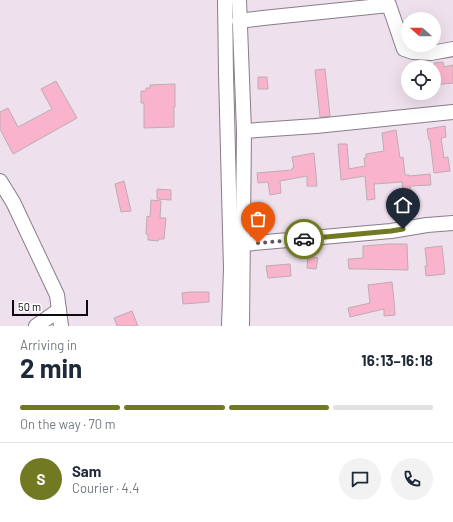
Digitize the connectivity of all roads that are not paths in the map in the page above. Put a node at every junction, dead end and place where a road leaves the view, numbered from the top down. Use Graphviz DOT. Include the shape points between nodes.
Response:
graph roads {
  1 [pos="225,0"];
  2 [pos="239,0"];
  3 [pos="388,2"];
  4 [pos="239,21"];
  5 [pos="453,48"];
  6 [pos="453,112"];
  7 [pos="244,131"];
  8 [pos="0,181"];
  9 [pos="453,223"];
  10 [pos="243,244"];
  11 [pos="59,310"];
  12 [pos="36,326"];
  13 [pos="61,326"];
  14 [pos="229,326"];
  15 [pos="242,326"];
  1 -- 14 [label="street" via="231,268"];
  2 -- 4 [label="street"];
  3 -- 4 [label="street"];
  3 -- 5 [label="street" via="404,49 430,53"];
  4 -- 7 [label="street"];
  6 -- 7 [label="street"];
  7 -- 10 [label="street"];
  8 -- 11 [label="street" via="13,202 57,296"];
  9 -- 10 [label="street"];
  10 -- 15 [label="street"];
  11 -- 12 [label="street"];
  11 -- 13 [label="street"];
}
